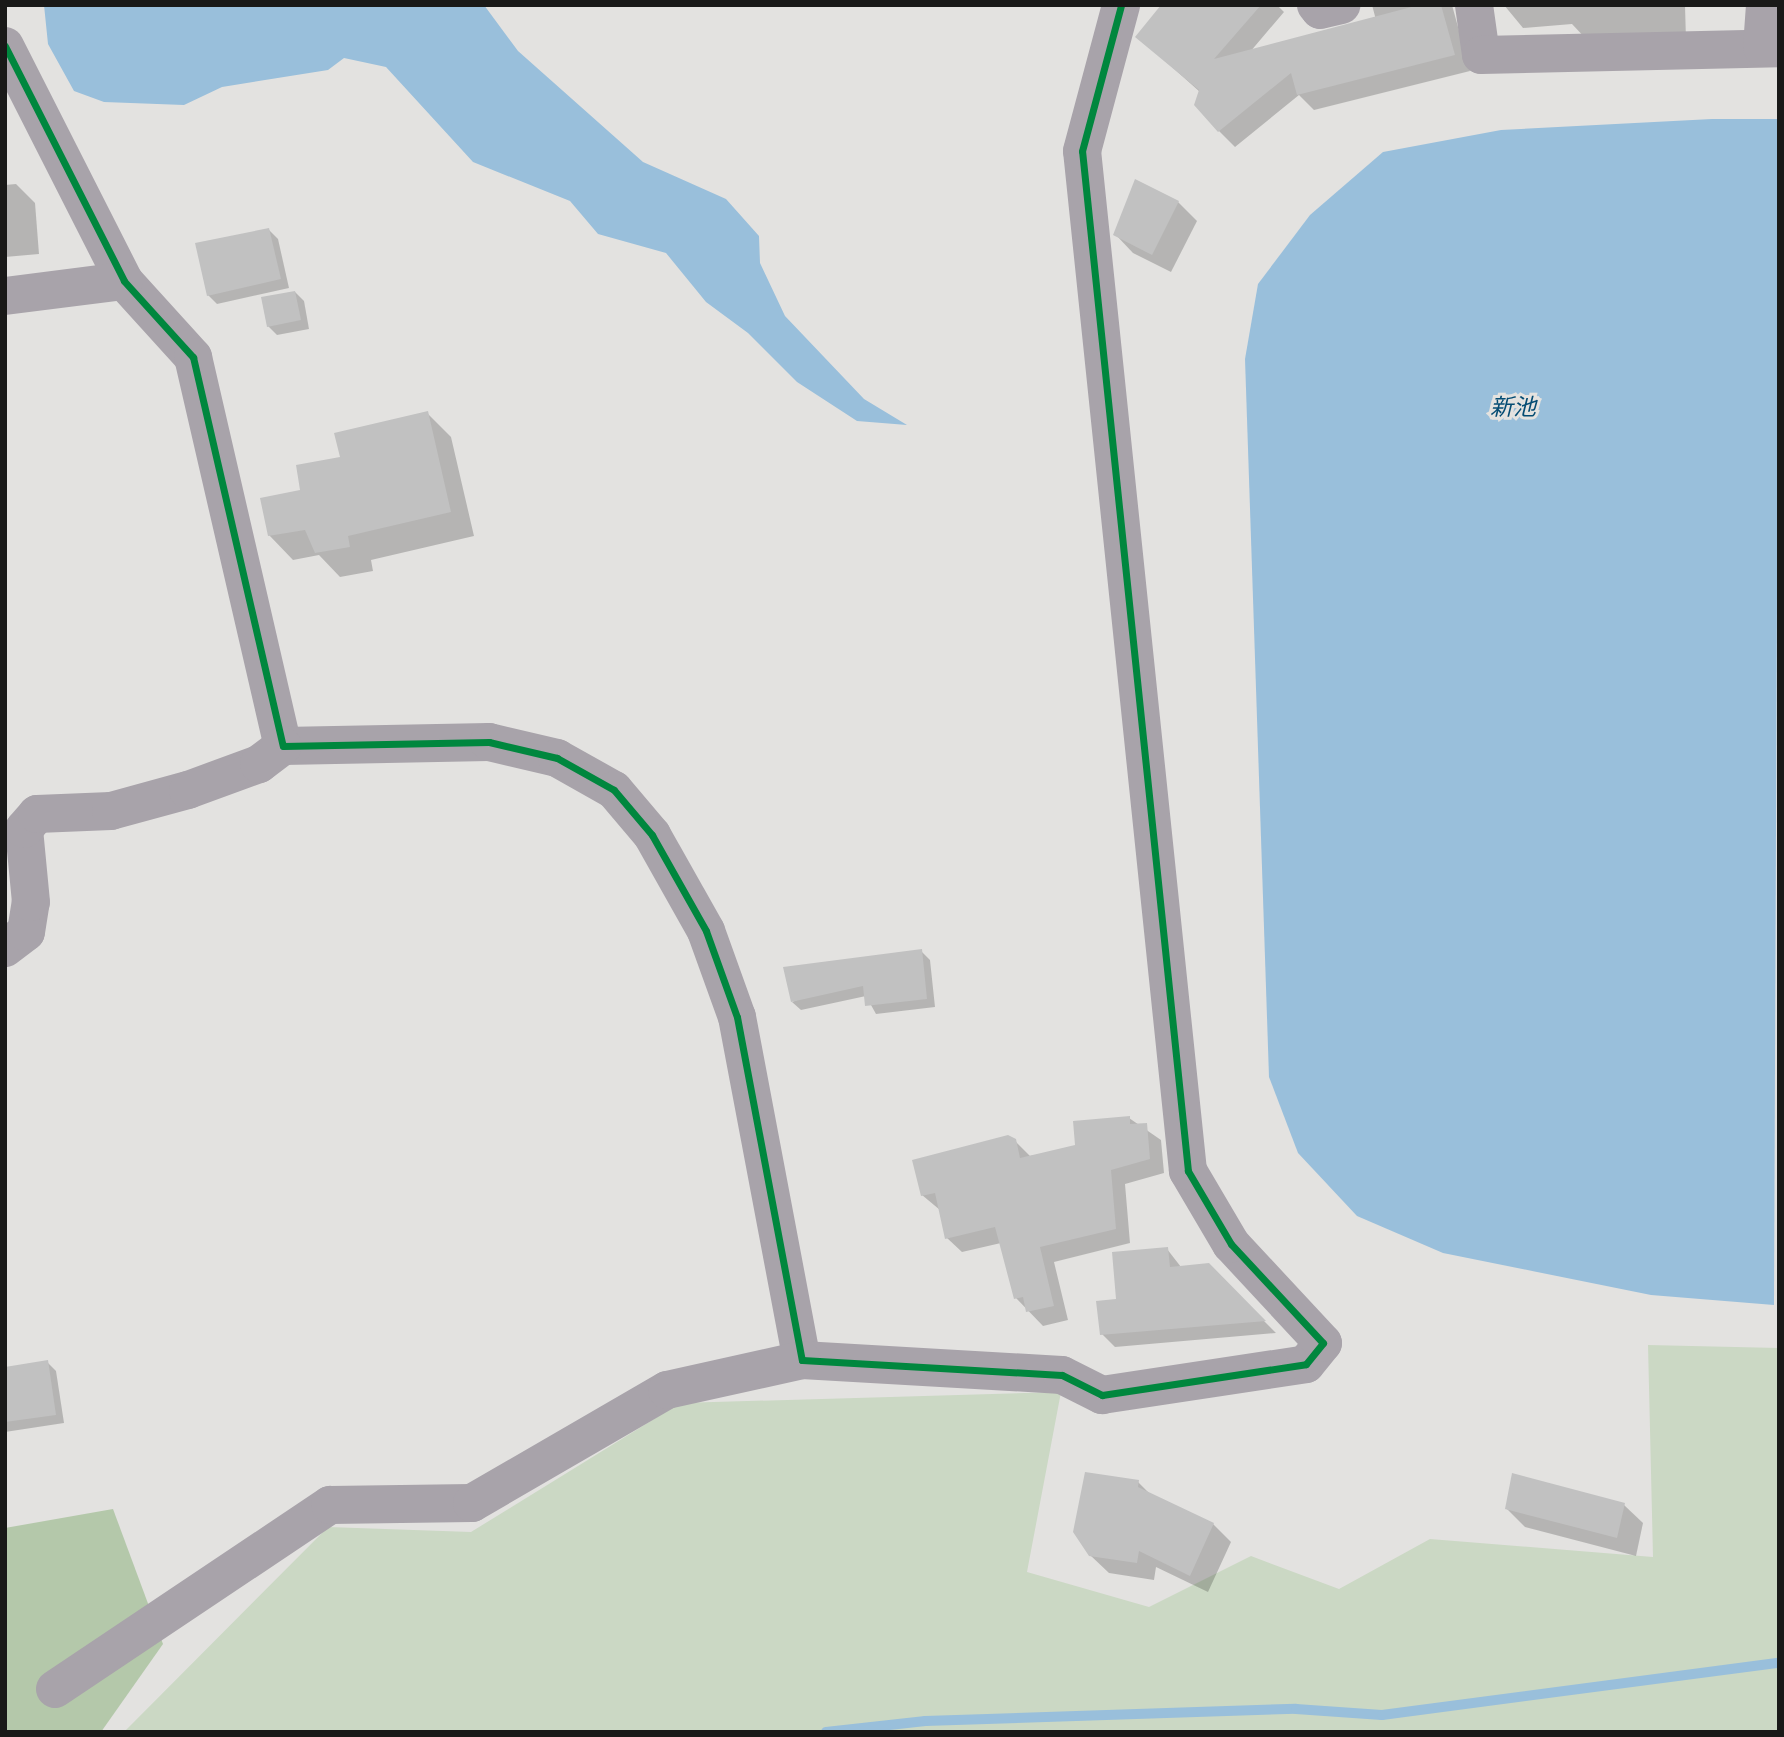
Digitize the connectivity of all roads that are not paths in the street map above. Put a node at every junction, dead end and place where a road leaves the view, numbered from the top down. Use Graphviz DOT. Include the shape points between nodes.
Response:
graph roads {
  1 [pos="1121,5"];
  2 [pos="1316,5"];
  3 [pos="1341,5"];
  4 [pos="1474,5"];
  5 [pos="1765,5"];
  6 [pos="5,46"];
  7 [pos="1771,47"];
  8 [pos="124,281"];
  9 [pos="5,296"];
  10 [pos="283,746"];
  11 [pos="5,948"];
  12 [pos="802,1360"];
  13 [pos="55,1689"];
  1 -- 12 [label="street" via="1082,150 1188,1171 1231,1244 1323,1343 1306,1364 1102,1395 1062,1375"];
  2 -- 3 [label="street"];
  4 -- 7 [label="street" via="1481,55"];
  5 -- 7 [label="street"];
  6 -- 8 [label="street"];
  8 -- 9 [label="street"];
  8 -- 10 [label="street" via="193,357"];
  10 -- 11 [label="street" via="259,764 188,790 111,811 37,814 24,829 31,902 26,932"];
  10 -- 12 [label="street" via="489,743 557,758 614,790 652,835 706,931 737,1017"];
  12 -- 13 [label="street" via="667,1390 472,1503 330,1505"];
}
